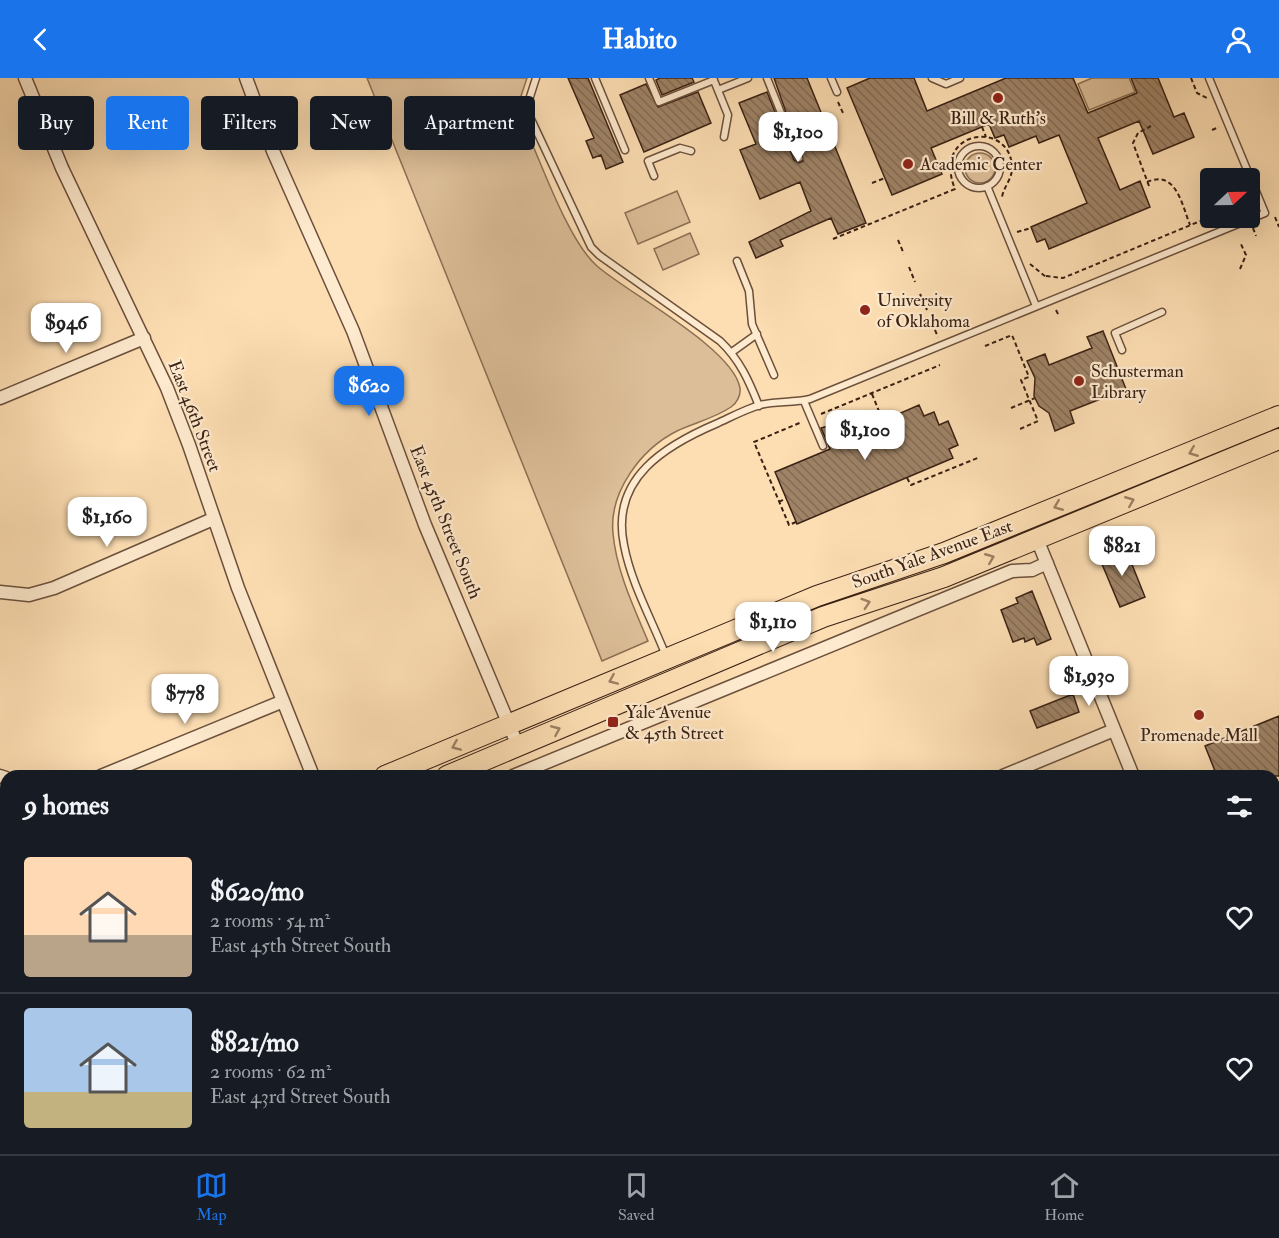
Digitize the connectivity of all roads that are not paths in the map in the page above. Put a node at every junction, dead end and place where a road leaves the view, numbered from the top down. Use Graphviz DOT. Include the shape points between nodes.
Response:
graph roads {
  1 [pos="25,78"];
  2 [pos="246,78"];
  3 [pos="536,78"];
  4 [pos="595,78"];
  5 [pos="650,78"];
  6 [pos="748,78"];
  7 [pos="766,78"];
  8 [pos="831,78"];
  9 [pos="932,78"];
  10 [pos="960,78"];
  11 [pos="1209,78"];
  12 [pos="713,79"];
  13 [pos="718,90"];
  14 [pos="837,92"];
  15 [pos="724,137"];
  16 [pos="625,150"];
  17 [pos="691,151"];
  18 [pos="799,158"];
  19 [pos="654,176"];
  20 [pos="987,186"];
  21 [pos="737,261"];
  22 [pos="1036,306"];
  23 [pos="1162,312"];
  24 [pos="757,334"];
  25 [pos="144,338"];
  26 [pos="1122,350"];
  27 [pos="732,352"];
  28 [pos="774,375"];
  29 [pos="0,398"];
  30 [pos="804,400"];
  31 [pos="759,406"];
  32 [pos="1279,416"];
  33 [pos="1279,439"];
  34 [pos="823,446"];
  35 [pos="1030,518"];
  36 [pos="213,519"];
  37 [pos="1037,539"];
  38 [pos="1047,563"];
  39 [pos="0,592"];
  40 [pos="666,657"];
  41 [pos="675,678"];
  42 [pos="281,702"];
  43 [pos="509,724"];
  44 [pos="1114,730"];
  45 [pos="518,746"];
  46 [pos="116,770"];
  47 [pos="309,770"];
  48 [pos="399,770"];
  49 [pos="461,770"];
  50 [pos="528,770"];
  51 [pos="1017,770"];
  52 [pos="1131,770"];
  1 -- 25 [label="street, East 46th Street" via="72,189"];
  2 -- 43 [label="street, East 45th Street South" via="273,151 353,332 425,525"];
  3 -- 27 [label="lane" via="528,103 530,117 591,247"];
  4 -- 16 [label="lane"];
  5 -- 12 [label="lane" via="659,102"];
  6 -- 13 [label="lane"];
  7 -- 18 [label="lane"];
  8 -- 14 [label="lane"];
  9 -- 10 [label="lane" via="946,84"];
  11 -- 22 [label="lane" via="1265,213"];
  12 -- 13 [label="lane"];
  13 -- 15 [label="lane" via="728,114"];
  17 -- 19 [label="lane" via="680,148 648,161"];
  20 -- 20 [label="lane" via="998,176 999,160 990,148 977,146 963,153 958,165 963,180 974,187"];
  20 -- 22 [label="lane"];
  21 -- 24 [label="lane" via="749,291 752,324"];
  22 -- 30 [label="lane"];
  23 -- 26 [label="lane" via="1115,333"];
  24 -- 27 [label="lane"];
  24 -- 28 [label="lane"];
  25 -- 29 [label="street"];
  25 -- 36 [label="street, East 46th Street" via="189,445"];
  27 -- 31 [label="lane" via="746,373"];
  30 -- 31 [label="lane"];
  30 -- 34 [label="lane"];
  31 -- 40 [label="lane" via="668,446 651,460 631,488 622,526 623,544"];
  32 -- 35 [label="main road, South Yale Avenue East, one-way"];
  37 -- 33 [label="main road, South Yale Avenue East, one-way"];
  35 -- 37 [label="main road"];
  35 -- 40 [label="main road, South Yale Avenue East" via="944,553 817,596"];
  36 -- 39 [label="street" via="54,588 28,595"];
  36 -- 42 [label="street, East 46th Street"];
  37 -- 38 [label="street"];
  41 -- 37 [label="main road, South Yale Avenue East, one-way" via="823,617 944,577"];
  38 -- 44 [label="street"];
  38 -- 50 [label="street" via="1032,570 1012,571"];
  40 -- 41 [label="main road"];
  40 -- 43 [label="main road, South Yale Avenue East, one-way"];
  45 -- 41 [label="main road, South Yale Avenue East, one-way"];
  42 -- 46 [label="street"];
  42 -- 47 [label="street, East 46th Street"];
  43 -- 45 [label="street, East 45th Street South"];
  43 -- 48 [label="main road, South Yale Avenue East, one-way"];
  44 -- 51 [label="street"];
  44 -- 52 [label="street"];
  45 -- 49 [label="main road, South Yale Avenue East"];
}
